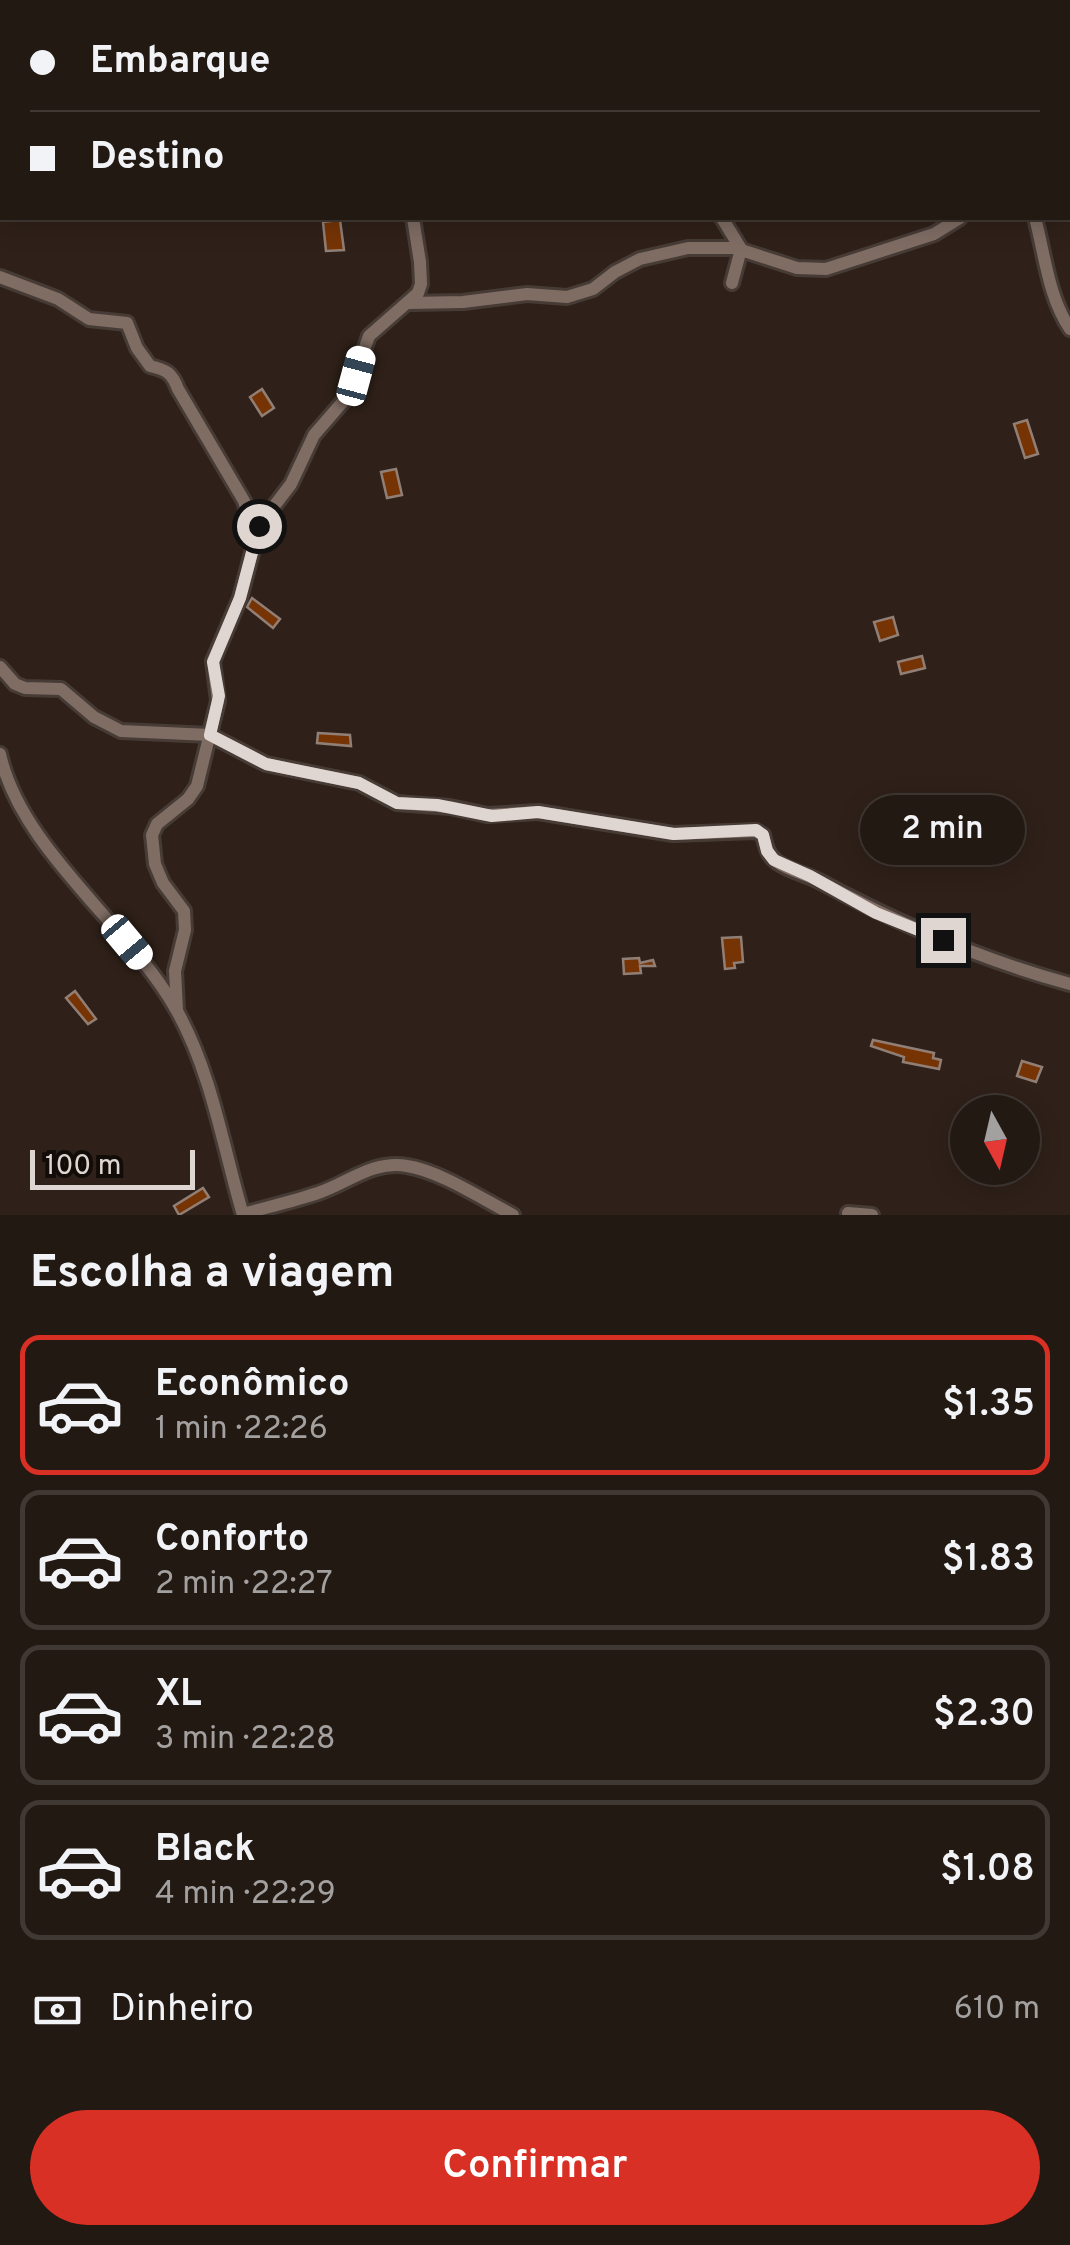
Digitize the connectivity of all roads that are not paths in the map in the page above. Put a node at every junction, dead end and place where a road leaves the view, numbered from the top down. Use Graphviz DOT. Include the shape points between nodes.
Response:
graph roads {
  1 [pos="413,220"];
  2 [pos="723,220"];
  3 [pos="957,220"];
  4 [pos="1034,220"];
  5 [pos="741,249"];
  6 [pos="0,277"];
  7 [pos="732,283"];
  8 [pos="408,303"];
  9 [pos="1070,329"];
  10 [pos="255,536"];
  11 [pos="0,667"];
  12 [pos="210,735"];
  13 [pos="226,743"];
  14 [pos="206,752"];
  15 [pos="0,754"];
  16 [pos="1070,984"];
  17 [pos="176,1010"];
  18 [pos="848,1212"];
  19 [pos="243,1214"];
  20 [pos="513,1215"];
  21 [pos="872,1215"];
  1 -- 8 [label="street" via="421,284"];
  2 -- 5 [label="street"];
  3 -- 5 [label="street" via="826,270 796,268"];
  4 -- 9 [label="street" via="1050,286"];
  5 -- 7 [label="street"];
  5 -- 8 [label="street" via="688,248 650,256 593,290 567,297"];
  6 -- 10 [label="street" via="89,318 127,323 150,366 173,376 244,501"];
  8 -- 10 [label="street" via="369,336 347,396 312,439"];
  10 -- 12 [label="street" via="240,598 213,662 219,696"];
  11 -- 12 [label="street" via="25,688 61,689 121,730"];
  12 -- 13 [label="street"];
  12 -- 14 [label="street"];
  13 -- 14 [label="street"];
  13 -- 16 [label="street" via="266,764 359,783 397,803 492,816 538,812 674,834 756,830 774,860 876,913"];
  14 -- 17 [label="street" via="197,786 152,835 155,864 184,911"];
  15 -- 17 [label="street" via="32,825"];
  17 -- 19 [label="street" via="206,1077"];
  18 -- 21 [label="street"];
  19 -- 20 [label="street" via="400,1165"];
}
